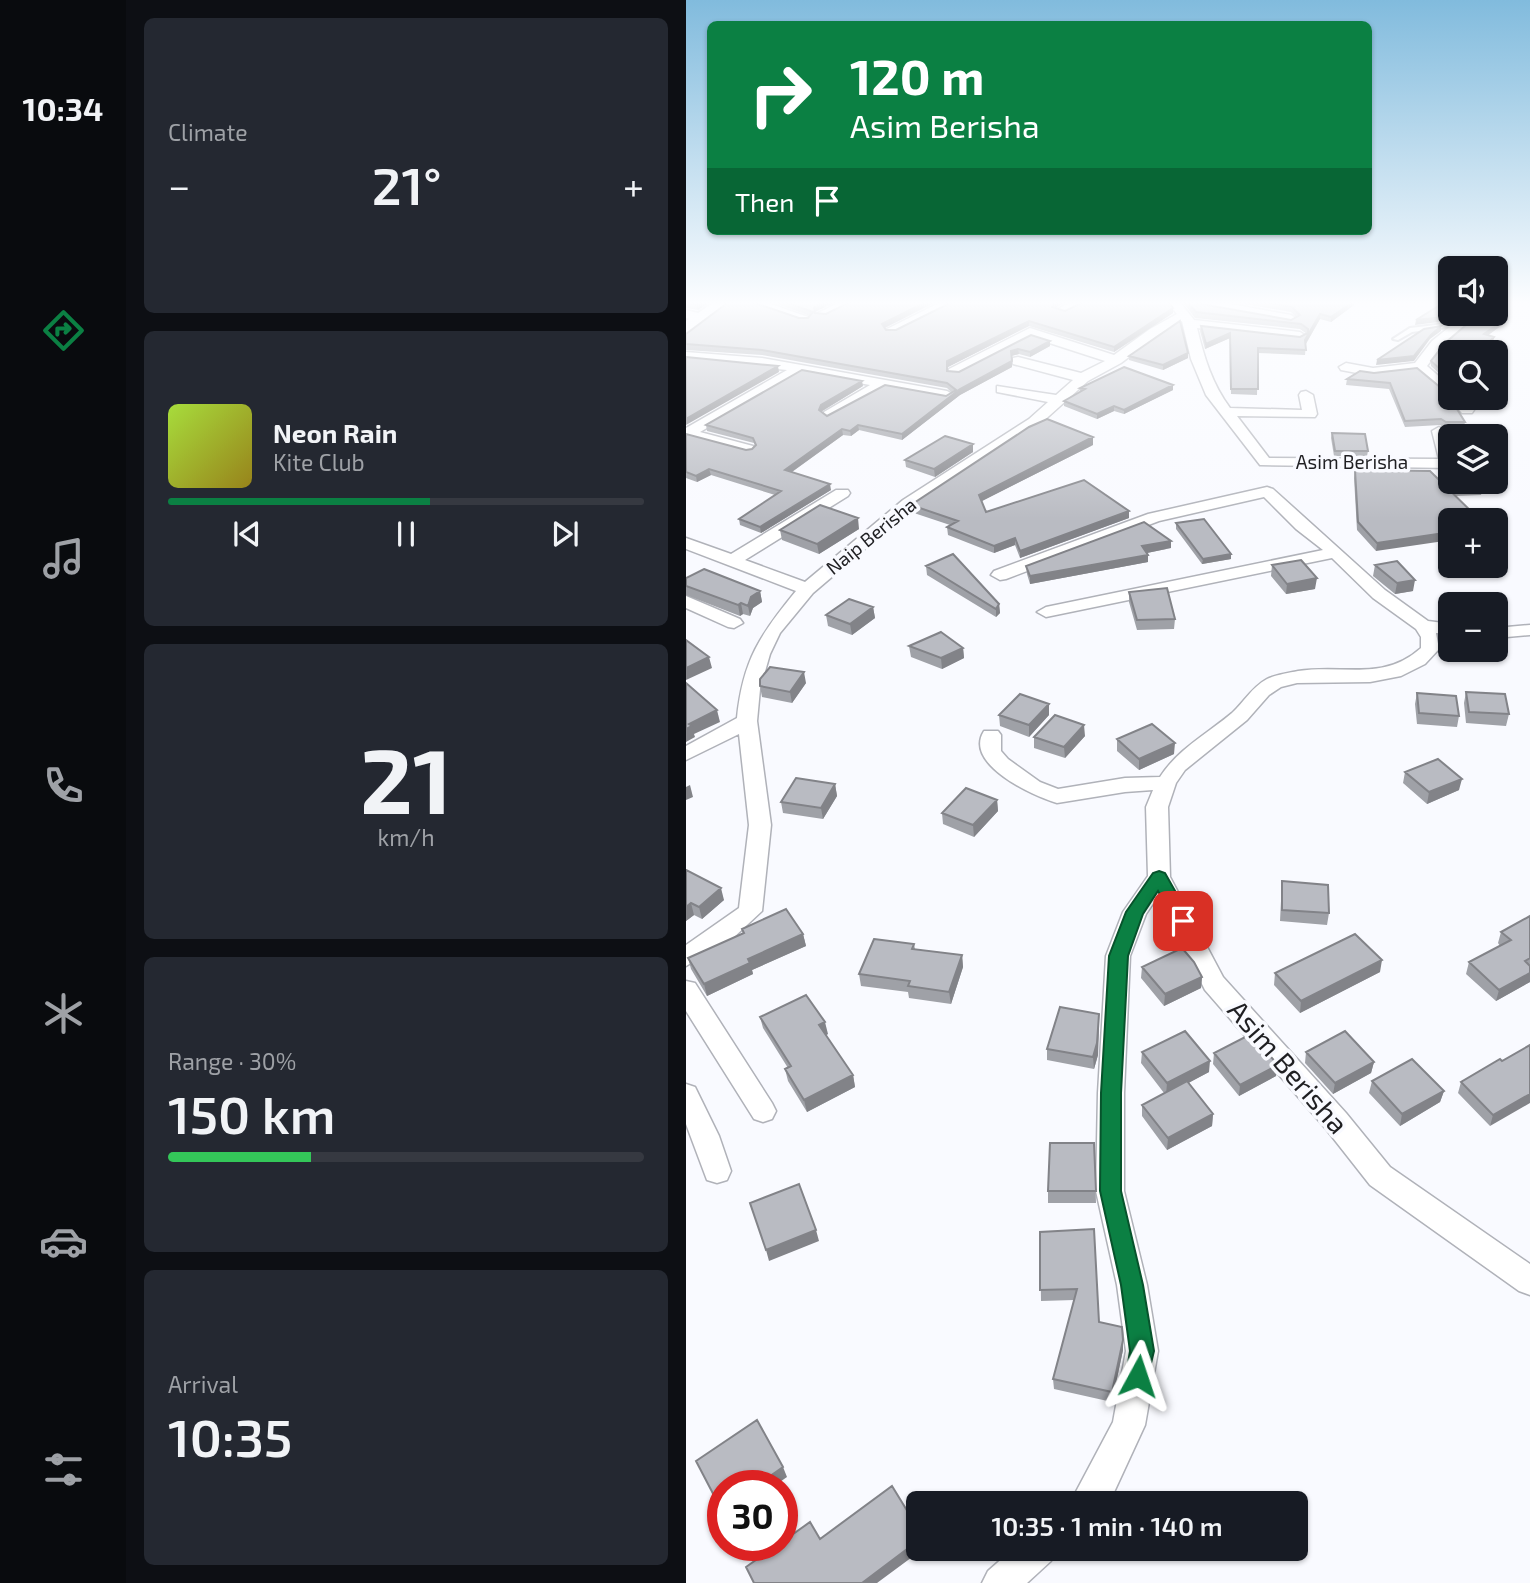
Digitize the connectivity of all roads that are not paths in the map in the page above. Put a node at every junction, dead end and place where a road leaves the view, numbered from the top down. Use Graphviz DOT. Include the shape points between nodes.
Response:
graph roads {
  1 [pos="791,375"];
  2 [pos="830,375"];
  3 [pos="1071,375"];
  4 [pos="1089,375"];
  5 [pos="1205,375"];
  6 [pos="1083,378"];
  7 [pos="880,385"];
  8 [pos="1002,388"];
  9 [pos="1306,395"];
  10 [pos="947,396"];
  11 [pos="1058,400"];
  12 [pos="1226,412"];
  13 [pos="829,415"];
  14 [pos="687,433"];
  15 [pos="748,449"];
  16 [pos="1265,462"];
  17 [pos="1438,464"];
  18 [pos="1267,492"];
  19 [pos="842,493"];
  20 [pos="686,543"];
  21 [pos="1336,552"];
  22 [pos="729,560"];
  23 [pos="706,571"];
  24 [pos="1000,575"];
  25 [pos="807,589"];
  26 [pos="686,601"];
  27 [pos="1046,612"];
  28 [pos="734,623"];
  29 [pos="1423,626"];
  30 [pos="1438,628"];
  31 [pos="1530,630"];
  32 [pos="1508,633"];
  33 [pos="747,721"];
  34 [pos="991,735"];
  35 [pos="686,754"];
  36 [pos="1166,783"];
  37 [pos="1159,877"];
  38 [pos="686,957"];
  39 [pos="686,990"];
  40 [pos="686,1095"];
  41 [pos="763,1111"];
  42 [pos="717,1171"];
  43 [pos="1530,1281"];
  44 [pos="1097,1491"];
  45 [pos="1025,1561"];
  46 [pos="1000,1583"];
  1 -- 14 [label="street"];
  2 -- 7 [label="street"];
  3 -- 6 [label="street"];
  4 -- 6 [label="street, Naip Berisha"];
  5 -- 12 [label="street, Asim Berisha"];
  6 -- 11 [label="street, Naip Berisha"];
  7 -- 10 [label="street"];
  7 -- 13 [label="street"];
  8 -- 11 [label="street"];
  9 -- 12 [label="street" via="1310,414"];
  11 -- 25 [label="street, Naip Berisha" via="1034,422 909,503"];
  12 -- 16 [label="street, Asim Berisha"];
  14 -- 15 [label="street"];
  16 -- 17 [label="street, Asim Berisha"];
  16 -- 18 [label="street, Asim Berisha" via="1273,483"];
  18 -- 21 [label="street, Asim Berisha"];
  18 -- 24 [label="street" via="1154,517"];
  19 -- 22 [label="street"];
  20 -- 22 [label="street"];
  21 -- 27 [label="street"];
  21 -- 29 [label="street, Asim Berisha" via="1379,594"];
  22 -- 23 [label="street"];
  22 -- 25 [label="street"];
  25 -- 33 [label="street, Naip Berisha" via="772,632 761,654 750,689"];
  26 -- 28 [label="street"];
  29 -- 30 [label="street"];
  29 -- 36 [label="street, Asim Berisha" via="1430,649 1394,672 1370,677 1314,674 1274,682 1178,765"];
  31 -- 32 [label="street"];
  33 -- 35 [label="street"];
  33 -- 38 [label="street, Naip Berisha" via="760,825 750,911"];
  34 -- 36 [label="street" via="991,752 1001,764 1033,787 1057,796"];
  36 -- 37 [label="street, Asim Berisha" via="1157,807"];
  37 -- 43 [label="street, Asim Berisha" via="1214,983 1380,1176"];
  37 -- 44 [label="street" via="1135,912 1118,956 1110,1191 1142,1351 1129,1425"];
  39 -- 41 [label="street"];
  40 -- 42 [label="street"];
  45 -- 46 [label="street"];
}
